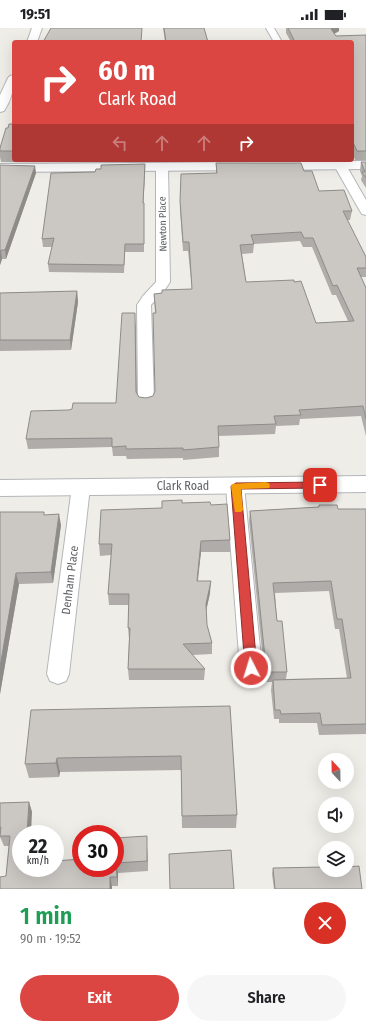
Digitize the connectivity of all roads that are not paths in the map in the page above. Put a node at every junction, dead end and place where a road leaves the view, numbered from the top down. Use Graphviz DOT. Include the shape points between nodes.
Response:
graph roads {
  1 [pos="38,28"];
  2 [pos="270,28"];
  3 [pos="33,40"];
  4 [pos="277,40"];
  5 [pos="12,82"];
  6 [pos="0,108"];
  7 [pos="338,162"];
  8 [pos="366,165"];
  9 [pos="162,166"];
  10 [pos="0,168"];
  11 [pos="366,211"];
  12 [pos="146,400"];
  13 [pos="366,484"];
  14 [pos="236,486"];
  15 [pos="81,487"];
  16 [pos="0,488"];
  17 [pos="251,668"];
  18 [pos="58,674"];
  1 -- 3 [label="main road"];
  2 -- 4 [label="street"];
  5 -- 6 [label="main road"];
  7 -- 8 [label="main road"];
  7 -- 9 [label="main road"];
  7 -- 11 [label="street"];
  9 -- 10 [label="main road"];
  9 -- 12 [label="street, Newton Place" via="164,282 144,305"];
  13 -- 14 [label="main road, Clark Road"];
  14 -- 15 [label="main road, Clark Road"];
  14 -- 17 [label="street"];
  15 -- 16 [label="main road, Clark Road"];
  15 -- 18 [label="street, Denham Place"];
}
